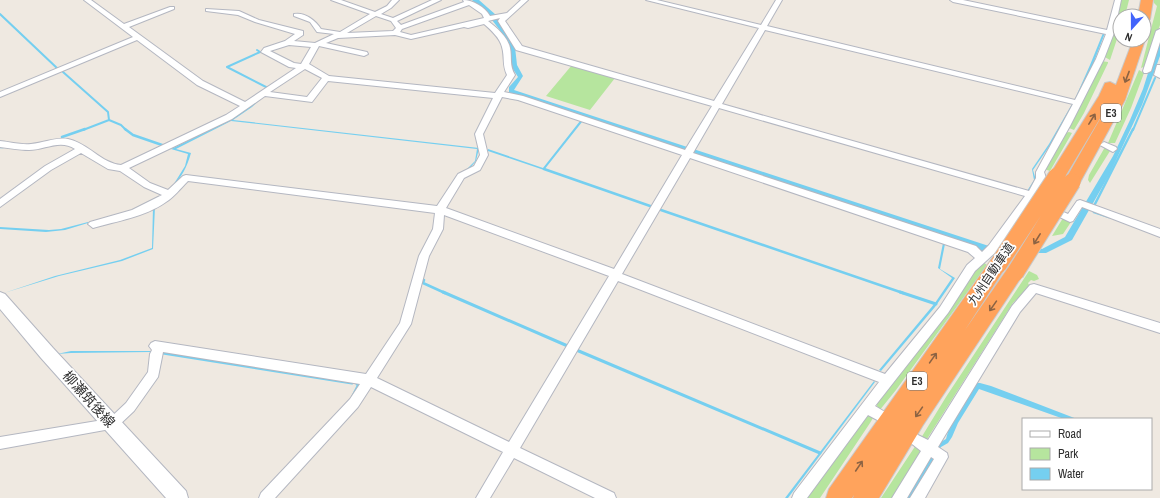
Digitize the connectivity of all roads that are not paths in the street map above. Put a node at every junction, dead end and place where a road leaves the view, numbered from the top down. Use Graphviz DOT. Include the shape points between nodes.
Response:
graph roads {
  1 [pos="87,0"];
  2 [pos="334,0"];
  3 [pos="396,0"];
  4 [pos="525,0"];
  5 [pos="649,0"];
  6 [pos="779,0"];
  7 [pos="953,0"];
  8 [pos="1117,0"];
  9 [pos="433,1"];
  10 [pos="468,1"];
  11 [pos="172,8"];
  12 [pos="208,10"];
  13 [pos="376,14"];
  14 [pos="509,14"];
  15 [pos="296,15"];
  16 [pos="488,18"];
  17 [pos="393,20"];
  18 [pos="464,24"];
  19 [pos="123,27"];
  20 [pos="762,27"];
  21 [pos="1160,30"];
  22 [pos="398,31"];
  23 [pos="1110,33"];
  24 [pos="338,35"];
  25 [pos="139,37"];
  26 [pos="288,43"];
  27 [pos="317,45"];
  28 [pos="1123,48"];
  29 [pos="1136,48"];
  30 [pos="364,54"];
  31 [pos="303,66"];
  32 [pos="1160,67"];
  33 [pos="1147,71"];
  34 [pos="1160,76"];
  35 [pos="329,79"];
  36 [pos="264,94"];
  37 [pos="0,95"];
  38 [pos="498,95"];
  39 [pos="1078,103"];
  40 [pos="716,105"];
  41 [pos="246,106"];
  42 [pos="0,144"];
  43 [pos="1104,145"];
  44 [pos="81,149"];
  45 [pos="1113,149"];
  46 [pos="688,154"];
  47 [pos="122,168"];
  48 [pos="1064,179"];
  49 [pos="170,195"];
  50 [pos="1030,197"];
  51 [pos="0,204"];
  52 [pos="440,210"];
  53 [pos="93,224"];
  54 [pos="1160,232"];
  55 [pos="998,266"];
  56 [pos="615,275"];
  57 [pos="0,298"];
  58 [pos="1160,328"];
  59 [pos="369,380"];
  60 [pos="887,380"];
  61 [pos="867,407"];
  62 [pos="880,416"];
  63 [pos="112,424"];
  64 [pos="916,440"];
  65 [pos="0,443"];
  66 [pos="928,448"];
  67 [pos="512,449"];
  68 [pos="179,498"];
  69 [pos="266,498"];
  70 [pos="483,498"];
  71 [pos="609,498"];
  72 [pos="799,498"];
  73 [pos="838,498"];
  74 [pos="865,498"];
  75 [pos="898,498"];
  76 [pos="917,498"];
  1 -- 19 [label="street"];
  2 -- 13 [label="street"];
  3 -- 13 [label="street"];
  4 -- 14 [label="street"];
  5 -- 20 [label="street"];
  6 -- 20 [label="street"];
  7 -- 23 [label="street"];
  8 -- 23 [label="street"];
  9 -- 17 [label="street"];
  10 -- 16 [label="street" via="486,13"];
  10 -- 22 [label="street"];
  11 -- 19 [label="street"];
  12 -- 26 [label="street" via="238,13 300,34"];
  13 -- 17 [label="street"];
  13 -- 24 [label="street"];
  14 -- 16 [label="street"];
  14 -- 40 [label="street" via="501,21 519,48"];
  15 -- 24 [label="street" via="312,21 319,30"];
  16 -- 18 [label="street"];
  17 -- 22 [label="street"];
  18 -- 22 [label="street" via="411,37"];
  18 -- 38 [label="street" via="489,24 506,46 505,65 511,75"];
  19 -- 25 [label="street"];
  20 -- 39 [label="street"];
  20 -- 40 [label="street"];
  21 -- 33 [label="street"];
  22 -- 24 [label="street"];
  23 -- 39 [label="street"];
  24 -- 27 [label="street"];
  25 -- 37 [label="street"];
  25 -- 41 [label="street" via="200,84"];
  26 -- 27 [label="street"];
  26 -- 31 [label="street" via="265,52 292,65"];
  27 -- 30 [label="street"];
  27 -- 31 [label="street"];
  48 -- 28 [label="highway, 九州自動車道 / E3, one-way" via="1106,96"];
  29 -- 48 [label="highway, 九州自動車道 / E3, one-way" via="1118,100"];
  31 -- 35 [label="street"];
  31 -- 36 [label="street"];
  32 -- 34 [label="street"];
  35 -- 36 [label="street" via="326,78 309,100"];
  35 -- 38 [label="street"];
  36 -- 41 [label="street"];
  38 -- 46 [label="street" via="520,98"];
  38 -- 52 [label="street" via="479,134 484,155 477,168 461,176"];
  39 -- 50 [label="street" via="1069,130 1040,172 1041,178"];
  40 -- 46 [label="street"];
  40 -- 50 [label="street"];
  41 -- 47 [label="street" via="229,118"];
  42 -- 44 [label="street" via="31,147 66,141"];
  43 -- 45 [label="street"];
  44 -- 47 [label="street" via="111,167"];
  44 -- 51 [label="street" via="48,168"];
  46 -- 55 [label="street" via="972,249"];
  46 -- 56 [label="street"];
  47 -- 49 [label="street" via="147,185"];
  48 -- 55 [label="highway, 九州自動車道 / E3, bridge"];
  49 -- 52 [label="street" via="186,178"];
  49 -- 53 [label="street" via="135,213"];
  50 -- 54 [label="street" via="1070,219 1080,203"];
  50 -- 55 [label="street" via="994,248"];
  52 -- 56 [label="street"];
  52 -- 59 [label="street" via="438,229 424,256 405,324"];
  55 -- 60 [label="street" via="971,268 944,310"];
  73 -- 55 [label="highway, 九州自動車道 / E3, one-way"];
  55 -- 74 [label="highway, 九州自動車道 / E3, one-way" via="915,418"];
  56 -- 60 [label="street"];
  56 -- 67 [label="street"];
  57 -- 63 [label="main road, 柳瀬筑後線"];
  58 -- 66 [label="street" via="1034,288 1016,309"];
  59 -- 63 [label="street" via="157,346 154,373 130,407"];
  59 -- 67 [label="street"];
  59 -- 69 [label="street" via="354,403"];
  60 -- 61 [label="street"];
  61 -- 62 [label="street"];
  61 -- 72 [label="street"];
  63 -- 65 [label="street"];
  63 -- 68 [label="main road, 柳瀬筑後線"];
  64 -- 66 [label="street"];
  66 -- 75 [label="street"];
  66 -- 76 [label="street" via="942,457"];
  67 -- 70 [label="street"];
  67 -- 71 [label="street"];
}
